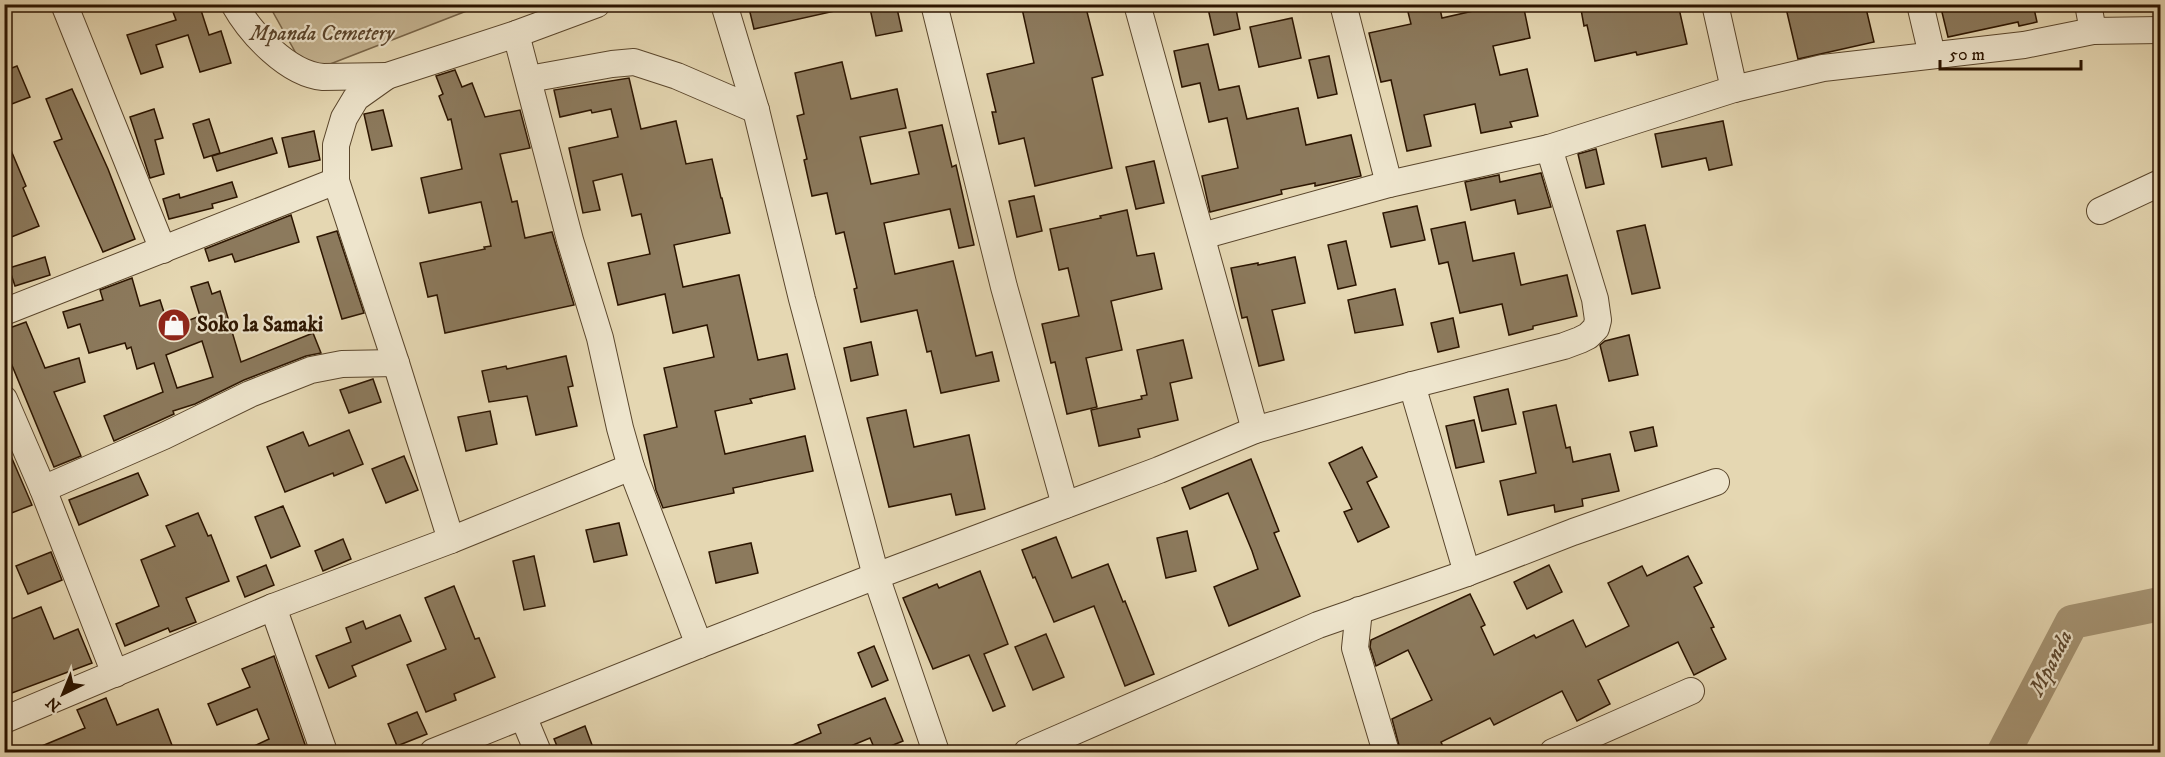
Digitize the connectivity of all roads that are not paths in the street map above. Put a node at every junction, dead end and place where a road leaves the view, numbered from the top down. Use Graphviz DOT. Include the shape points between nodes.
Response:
graph roads {
  1 [pos="64,4"];
  2 [pos="234,4"];
  3 [pos="597,4"];
  4 [pos="724,4"];
  5 [pos="934,4"];
  6 [pos="1137,4"];
  7 [pos="1342,4"];
  8 [pos="1715,4"];
  9 [pos="1920,4"];
  10 [pos="2088,4"];
  11 [pos="2160,30"];
  12 [pos="2093,31"];
  13 [pos="516,34"];
  14 [pos="1932,55"];
  15 [pos="387,76"];
  16 [pos="529,79"];
  17 [pos="1734,89"];
  18 [pos="756,110"];
  19 [pos="1549,148"];
  20 [pos="336,181"];
  21 [pos="2160,183"];
  22 [pos="1389,184"];
  23 [pos="2100,211"];
  24 [pos="1202,236"];
  25 [pos="163,250"];
  26 [pos="4,312"];
  27 [pos="396,363"];
  28 [pos="1412,385"];
  29 [pos="4,399"];
  30 [pos="1255,430"];
  31 [pos="632,467"];
  32 [pos="1716,482"];
  33 [pos="43,489"];
  34 [pos="1065,505"];
  35 [pos="451,540"];
  36 [pos="1467,573"];
  37 [pos="876,576"];
  38 [pos="273,607"];
  39 [pos="1359,610"];
  40 [pos="1318,625"];
  41 [pos="699,645"];
  42 [pos="1355,648"];
  43 [pos="115,674"];
  44 [pos="1691,691"];
  45 [pos="523,716"];
  46 [pos="4,720"];
  47 [pos="324,753"];
  48 [pos="433,753"];
  49 [pos="538,753"];
  50 [pos="936,753"];
  51 [pos="1027,753"];
  52 [pos="1386,753"];
  53 [pos="1553,753"];
  1 -- 25 [label="street"];
  2 -- 15 [label="street" via="269,47 300,72 323,77"];
  3 -- 13 [label="street"];
  4 -- 18 [label="street"];
  5 -- 34 [label="street" via="1004,287"];
  6 -- 24 [label="street"];
  7 -- 22 [label="street"];
  8 -- 17 [label="street"];
  9 -- 14 [label="street"];
  10 -- 12 [label="street"];
  11 -- 12 [label="street"];
  12 -- 14 [label="street" via="2024,45"];
  13 -- 15 [label="street"];
  13 -- 16 [label="street"];
  14 -- 17 [label="street" via="1823,68"];
  15 -- 20 [label="street" via="356,98 344,118 336,145"];
  16 -- 18 [label="street" via="634,62"];
  16 -- 31 [label="street"];
  17 -- 19 [label="street"];
  18 -- 37 [label="street"];
  19 -- 22 [label="street"];
  19 -- 28 [label="street" via="1595,299 1596,328 1588,336 1564,346"];
  20 -- 25 [label="street"];
  20 -- 27 [label="street"];
  21 -- 23 [label="street"];
  22 -- 24 [label="street"];
  24 -- 30 [label="street"];
  25 -- 26 [label="street"];
  27 -- 33 [label="street" via="342,364 311,370"];
  27 -- 35 [label="street"];
  28 -- 30 [label="street"];
  28 -- 36 [label="street"];
  29 -- 33 [label="street"];
  30 -- 34 [label="street"];
  31 -- 35 [label="street"];
  31 -- 41 [label="street"];
  32 -- 36 [label="street"];
  33 -- 43 [label="street"];
  34 -- 37 [label="street"];
  35 -- 38 [label="street"];
  36 -- 39 [label="street"];
  37 -- 41 [label="street"];
  37 -- 50 [label="street"];
  38 -- 43 [label="street"];
  38 -- 47 [label="street"];
  39 -- 40 [label="street"];
  39 -- 42 [label="street"];
  40 -- 42 [label="street"];
  40 -- 51 [label="street"];
  41 -- 45 [label="street"];
  42 -- 52 [label="street"];
  43 -- 46 [label="street"];
  44 -- 53 [label="street"];
  45 -- 48 [label="street"];
  45 -- 49 [label="street"];
}
